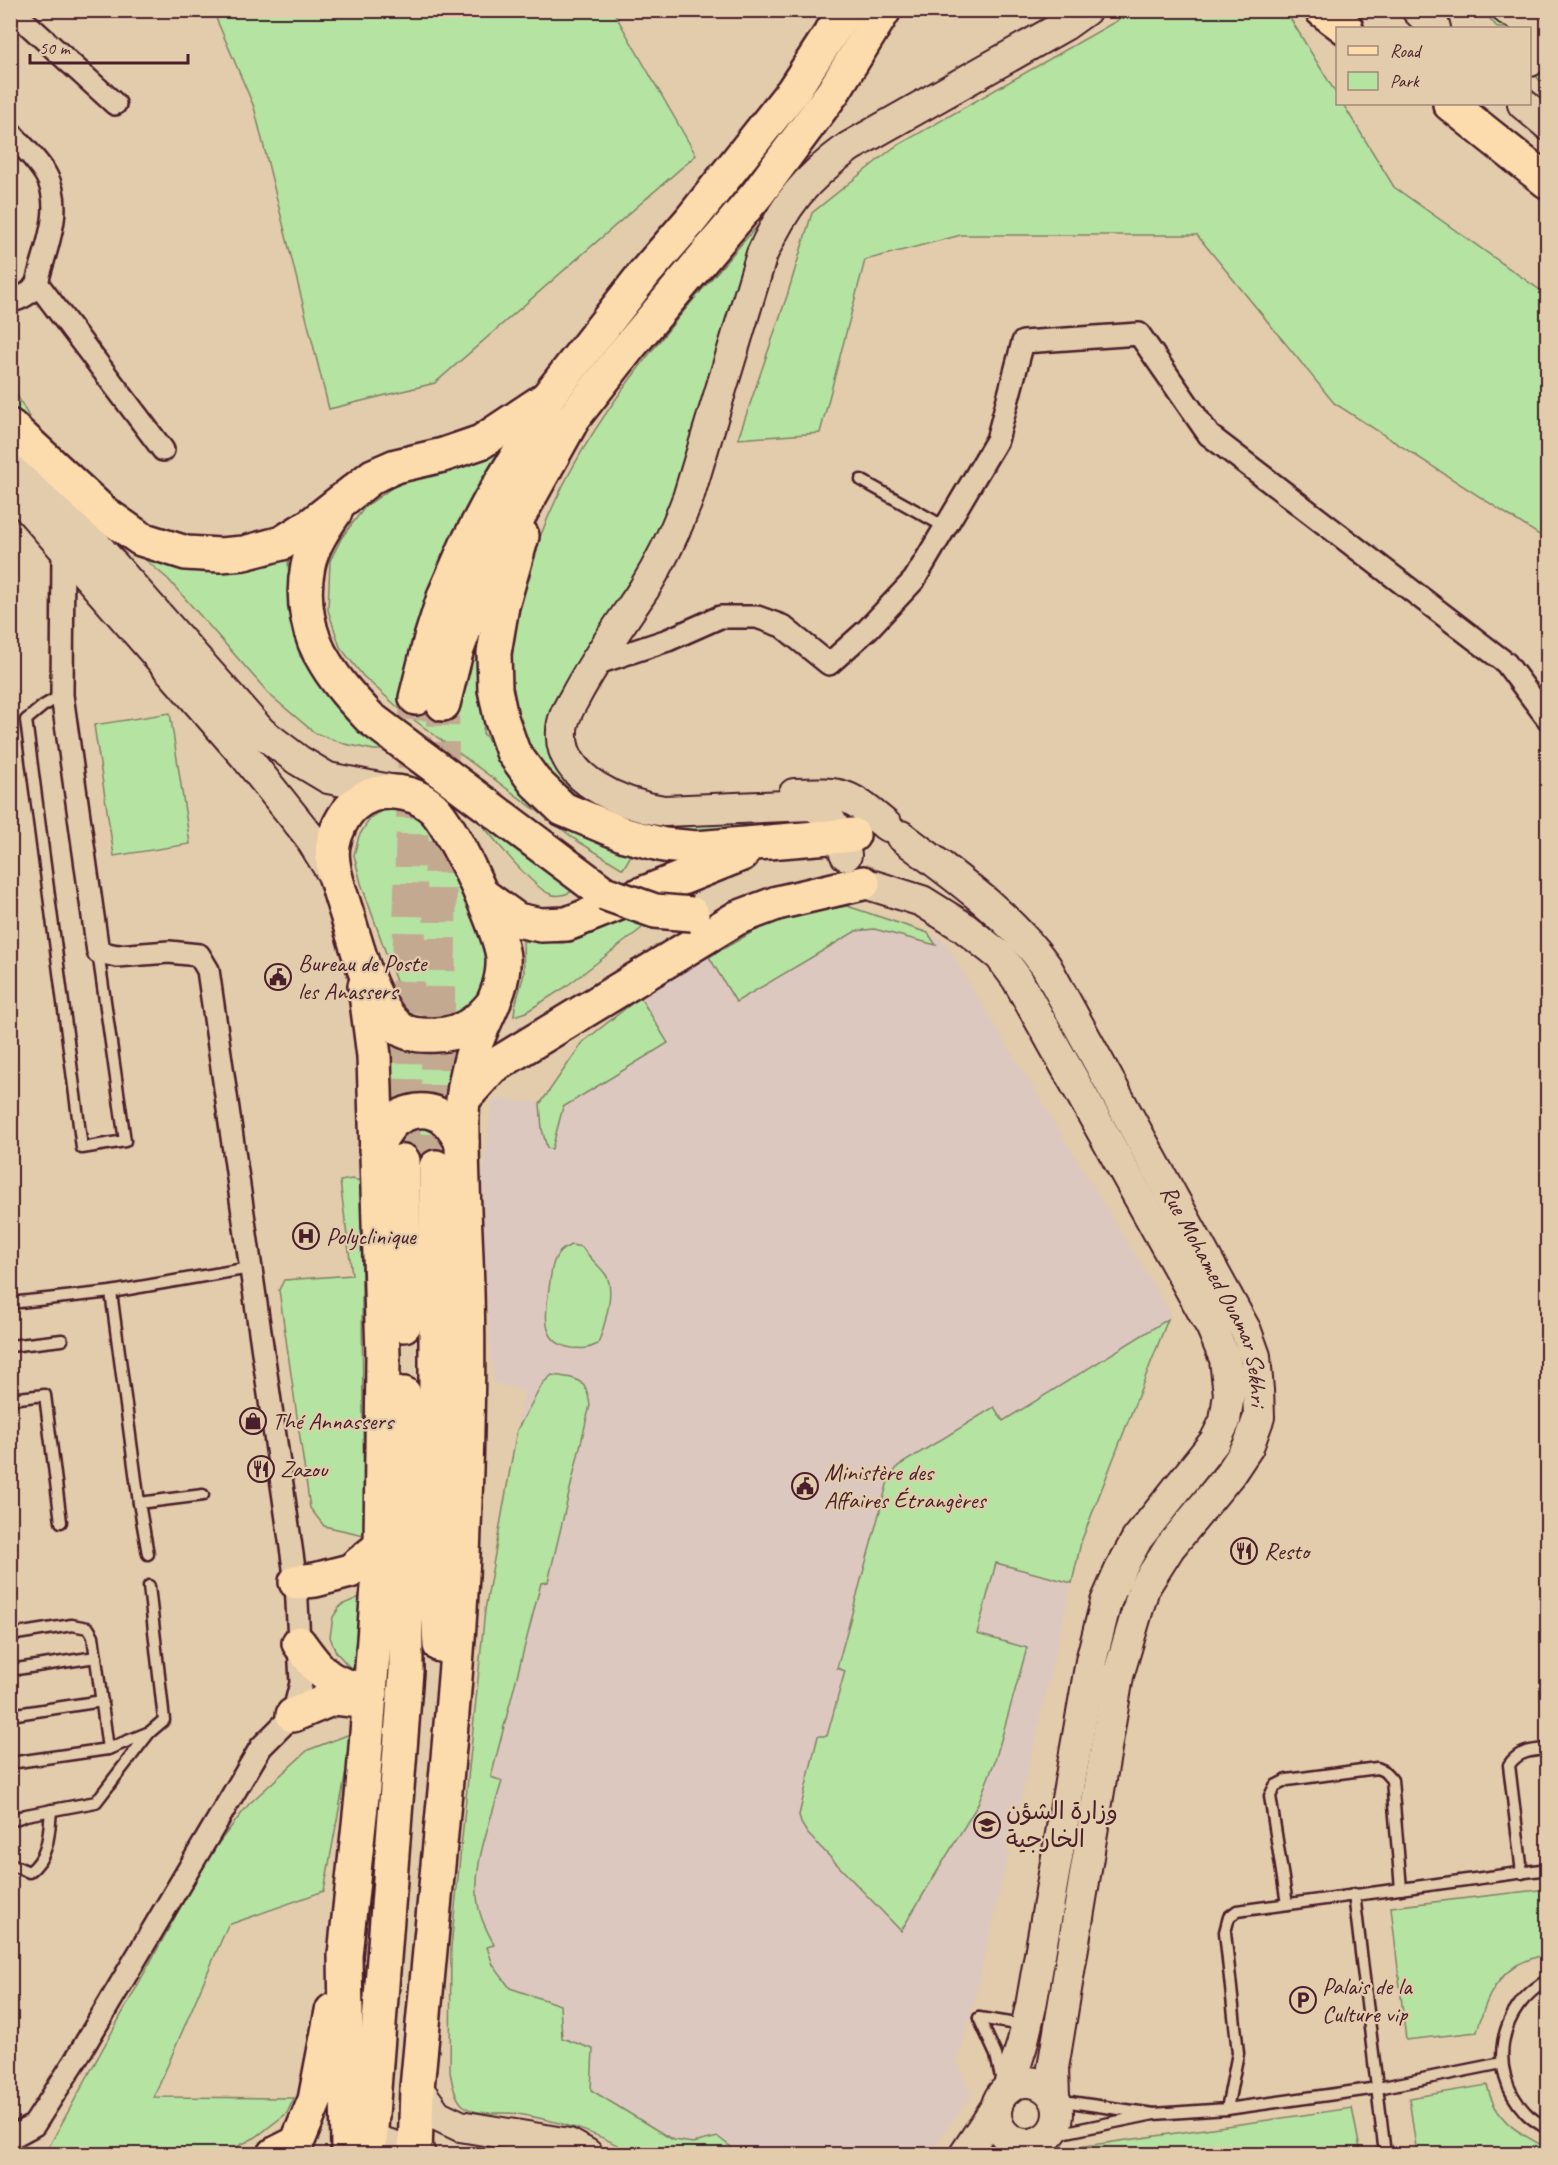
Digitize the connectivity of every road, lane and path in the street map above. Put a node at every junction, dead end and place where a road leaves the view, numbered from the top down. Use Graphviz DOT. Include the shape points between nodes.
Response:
graph roads {
  1 [pos="12,10"];
  2 [pos="846,10"];
  3 [pos="884,10"];
  4 [pos="1508,10"];
  5 [pos="1076,15"];
  6 [pos="1531,27"];
  7 [pos="1531,27"];
  8 [pos="1531,57"];
  9 [pos="115,104"];
  10 [pos="1451,105"];
  11 [pos="1525,105"];
  12 [pos="1548,125"];
  13 [pos="10,132"];
  14 [pos="1548,182"];
  15 [pos="37,283"];
  16 [pos="10,301"];
  17 [pos="547,398"];
  18 [pos="10,426"];
  19 [pos="10,448"];
  20 [pos="163,450"];
  21 [pos="861,480"];
  22 [pos="536,487"];
  23 [pos="10,488"];
  24 [pos="346,496"];
  25 [pos="945,527"];
  26 [pos="63,547"];
  27 [pos="592,665"];
  28 [pos="62,695"];
  29 [pos="1548,719"];
  30 [pos="404,793"];
  31 [pos="620,797"];
  32 [pos="894,831"];
  33 [pos="781,842"];
  34 [pos="845,842"];
  35 [pos="337,882"];
  36 [pos="859,885"];
  37 [pos="480,893"];
  38 [pos="98,952"];
  39 [pos="362,964"];
  40 [pos="465,1037"];
  41 [pos="533,1040"];
  42 [pos="465,1097"];
  43 [pos="462,1142"];
  44 [pos="390,1156"];
  45 [pos="436,1167"];
  46 [pos="250,1268"];
  47 [pos="111,1292"];
  48 [pos="10,1303"];
  49 [pos="62,1341"];
  50 [pos="10,1346"];
  51 [pos="10,1399"];
  52 [pos="203,1495"];
  53 [pos="139,1503"];
  54 [pos="61,1522"];
  55 [pos="381,1546"];
  56 [pos="148,1554"];
  57 [pos="296,1582"];
  58 [pos="149,1586"];
  59 [pos="10,1635"];
  60 [pos="299,1643"];
  61 [pos="96,1657"];
  62 [pos="10,1670"];
  63 [pos="371,1697"];
  64 [pos="102,1701"];
  65 [pos="10,1715"];
  66 [pos="293,1715"];
  67 [pos="150,1732"];
  68 [pos="108,1749"];
  69 [pos="1548,1749"];
  70 [pos="448,1760"];
  71 [pos="10,1763"];
  72 [pos="51,1810"];
  73 [pos="10,1821"];
  74 [pos="392,1843"];
  75 [pos="10,1864"];
  76 [pos="1548,1869"];
  77 [pos="1522,1873"];
  78 [pos="1401,1889"];
  79 [pos="1354,1894"];
  80 [pos="1287,1904"];
  81 [pos="345,1955"];
  82 [pos="1548,1980"];
  83 [pos="1027,2026"];
  84 [pos="1502,2063"];
  85 [pos="417,2088"];
  86 [pos="1378,2088"];
  87 [pos="1003,2096"];
  88 [pos="1055,2098"];
  89 [pos="1227,2109"];
  90 [pos="1154,2114"];
  91 [pos="1548,2129"];
  92 [pos="10,2138"];
  93 [pos="1036,2144"];
  94 [pos="363,2149"];
  95 [pos="275,2154"];
  96 [pos="416,2154"];
  97 [pos="587,2154"];
  98 [pos="965,2154"];
  99 [pos="1385,2154"];
  1 -- 9 [label="street"];
  2 -- 17 [label="main road" via="793,91"];
  3 -- 22 [label="main road" via="833,92 758,193 574,417"];
  4 -- 7 [label="street"];
  5 -- 27 [label="street" via="849,147 796,193 762,254 676,530 650,579"];
  6 -- 8 [label="street" via="1536,38"];
  10 -- 14 [label="main road"];
  11 -- 12 [label="street"];
  13 -- 15 [label="street" via="46,174 54,200"];
  15 -- 16 [label="street" via="26,296"];
  15 -- 20 [label="street"];
  17 -- 22 [label="main road" via="449,584 431,638 430,701 456,652 483,582"];
  17 -- 24 [label="main road" via="481,442 396,466 373,476"];
  18 -- 24 [label="main road" via="104,513 141,539 186,553 244,553 282,543"];
  19 -- 30 [label="street" via="261,732 328,777"];
  21 -- 25 [label="lane"];
  22 -- 33 [label="main road" via="502,606 494,653 495,689 513,752 535,782 563,809 625,836 696,848"];
  23 -- 26 [label="street"];
  24 -- 36 [label="main road, bridge" via="321,531 308,566 306,604 324,662 370,718 604,893 656,911 692,914 759,891"];
  25 -- 27 [label="street" via="914,580 829,664 782,626 757,617 720,617 668,640"];
  25 -- 29 [label="street" via="997,440 1023,342 1139,333 1209,435 1506,663"];
  26 -- 28 [label="street"];
  26 -- 35 [label="street" via="245,756 309,836"];
  27 -- 31 [label="street" via="563,720 562,744 567,758 585,780"];
  28 -- 38 [label="street"];
  28 -- 38 [label="lane" via="26,720 82,1148 125,1141"];
  30 -- 35 [label="main road" via="380,792 351,808 339,825 332,848"];
  30 -- 37 [label="main road" via="436,810"];
  31 -- 32 [label="street, Rue Mohamed Ouamar Sekhri" via="838,793 858,802"];
  31 -- 34 [label="street" via="664,811 806,804 824,813"];
  32 -- 34 [label="street" via="868,825"];
  32 -- 36 [label="street" via="906,845 908,855 901,874 884,885"];
  32 -- 88 [label="street, Rue Mohamed Ouamar Sekhri" via="1008,921 1046,966 1241,1321 1255,1356 1259,1417 1248,1447 1170,1547 1144,1588 1118,1676 1053,2068"];
  33 -- 34 [label="main road"];
  33 -- 37 [label="main road" via="567,924 517,920"];
  34 -- 36 [label="street" via="851,872"];
  35 -- 39 [label="main road"];
  36 -- 41 [label="main road" via="777,903 737,918"];
  36 -- 83 [label="street" via="898,892 922,902 962,926 1000,956 1017,979 1207,1318 1225,1359 1225,1420 1215,1441 1137,1539 1106,1602 1090,1661"];
  37 -- 40 [label="main road" via="503,957 501,980 494,1002"];
  38 -- 46 [label="street" via="117,956 169,952 199,955 208,970"];
  39 -- 40 [label="main road" via="377,997 405,1032"];
  39 -- 44 [label="main road"];
  40 -- 41 [label="main road" via="516,1046"];
  40 -- 42 [label="main road"];
  41 -- 42 [label="main road" via="492,1067"];
  42 -- 43 [label="main road"];
  43 -- 44 [label="main road" via="442,1117 414,1111 398,1116 384,1132"];
  43 -- 70 [label="main road" via="467,1298 464,1529"];
  44 -- 55 [label="main road"];
  44 -- 74 [label="main road" via="406,1671"];
  45 -- 70 [label="main road" via="436,1572"];
  46 -- 47 [label="lane"];
  46 -- 57 [label="street"];
  47 -- 48 [label="lane"];
  47 -- 53 [label="lane"];
  49 -- 50 [label="lane"];
  51 -- 54 [label="lane" via="45,1395"];
  52 -- 53 [label="lane"];
  53 -- 56 [label="lane"];
  55 -- 57 [label="main road" via="350,1571"];
  55 -- 63 [label="main road"];
  57 -- 60 [label="street"];
  58 -- 67 [label="lane" via="164,1720"];
  59 -- 61 [label="lane" via="72,1625 88,1628"];
  60 -- 63 [label="main road" via="316,1667 335,1683"];
  60 -- 66 [label="street" via="301,1683"];
  61 -- 62 [label="lane"];
  61 -- 64 [label="lane"];
  63 -- 66 [label="main road" via="334,1698"];
  63 -- 81 [label="main road"];
  64 -- 65 [label="lane"];
  64 -- 68 [label="lane"];
  66 -- 92 [label="street" via="261,1747 34,2125"];
  67 -- 68 [label="lane"];
  67 -- 72 [label="lane" via="96,1802"];
  68 -- 71 [label="lane"];
  69 -- 77 [label="lane" via="1527,1751 1509,1765"];
  70 -- 85 [label="main road"];
  72 -- 73 [label="lane"];
  72 -- 75 [label="lane" via="47,1846 38,1866 29,1872"];
  74 -- 81 [label="main road"];
  74 -- 94 [label="main road"];
  76 -- 77 [label="lane"];
  77 -- 78 [label="lane"];
  78 -- 79 [label="lane"];
  78 -- 80 [label="lane" via="1392,1780 1377,1768 1287,1780 1275,1786 1270,1796"];
  79 -- 80 [label="lane"];
  79 -- 86 [label="lane"];
  80 -- 89 [label="lane" via="1237,1911 1229,1917 1225,1932 1238,2052"];
  81 -- 94 [label="main road" via="348,2149"];
  81 -- 95 [label="main road" via="315,2100 297,2143"];
  82 -- 84 [label="lane" via="1533,1988 1514,2009 1504,2036"];
  83 -- 87 [label="street"];
  83 -- 87 [label="lane" via="979,2018 996,2055"];
  84 -- 86 [label="lane"];
  84 -- 91 [label="lane" via="1510,2090 1526,2113"];
  85 -- 96 [label="main road"];
  85 -- 97 [label="street" via="437,2115 460,2126 569,2144"];
  86 -- 89 [label="lane"];
  86 -- 99 [label="lane"];
  87 -- 88 [label="street" via="1015,2084 1032,2082"];
  87 -- 93 [label="street" via="999,2125 1011,2139"];
  87 -- 98 [label="street"];
  88 -- 90 [label="lane"];
  88 -- 93 [label="street" via="1058,2109 1054,2129"];
  89 -- 90 [label="lane"];
  90 -- 93 [label="lane"];
  94 -- 96 [label="street"];
}
